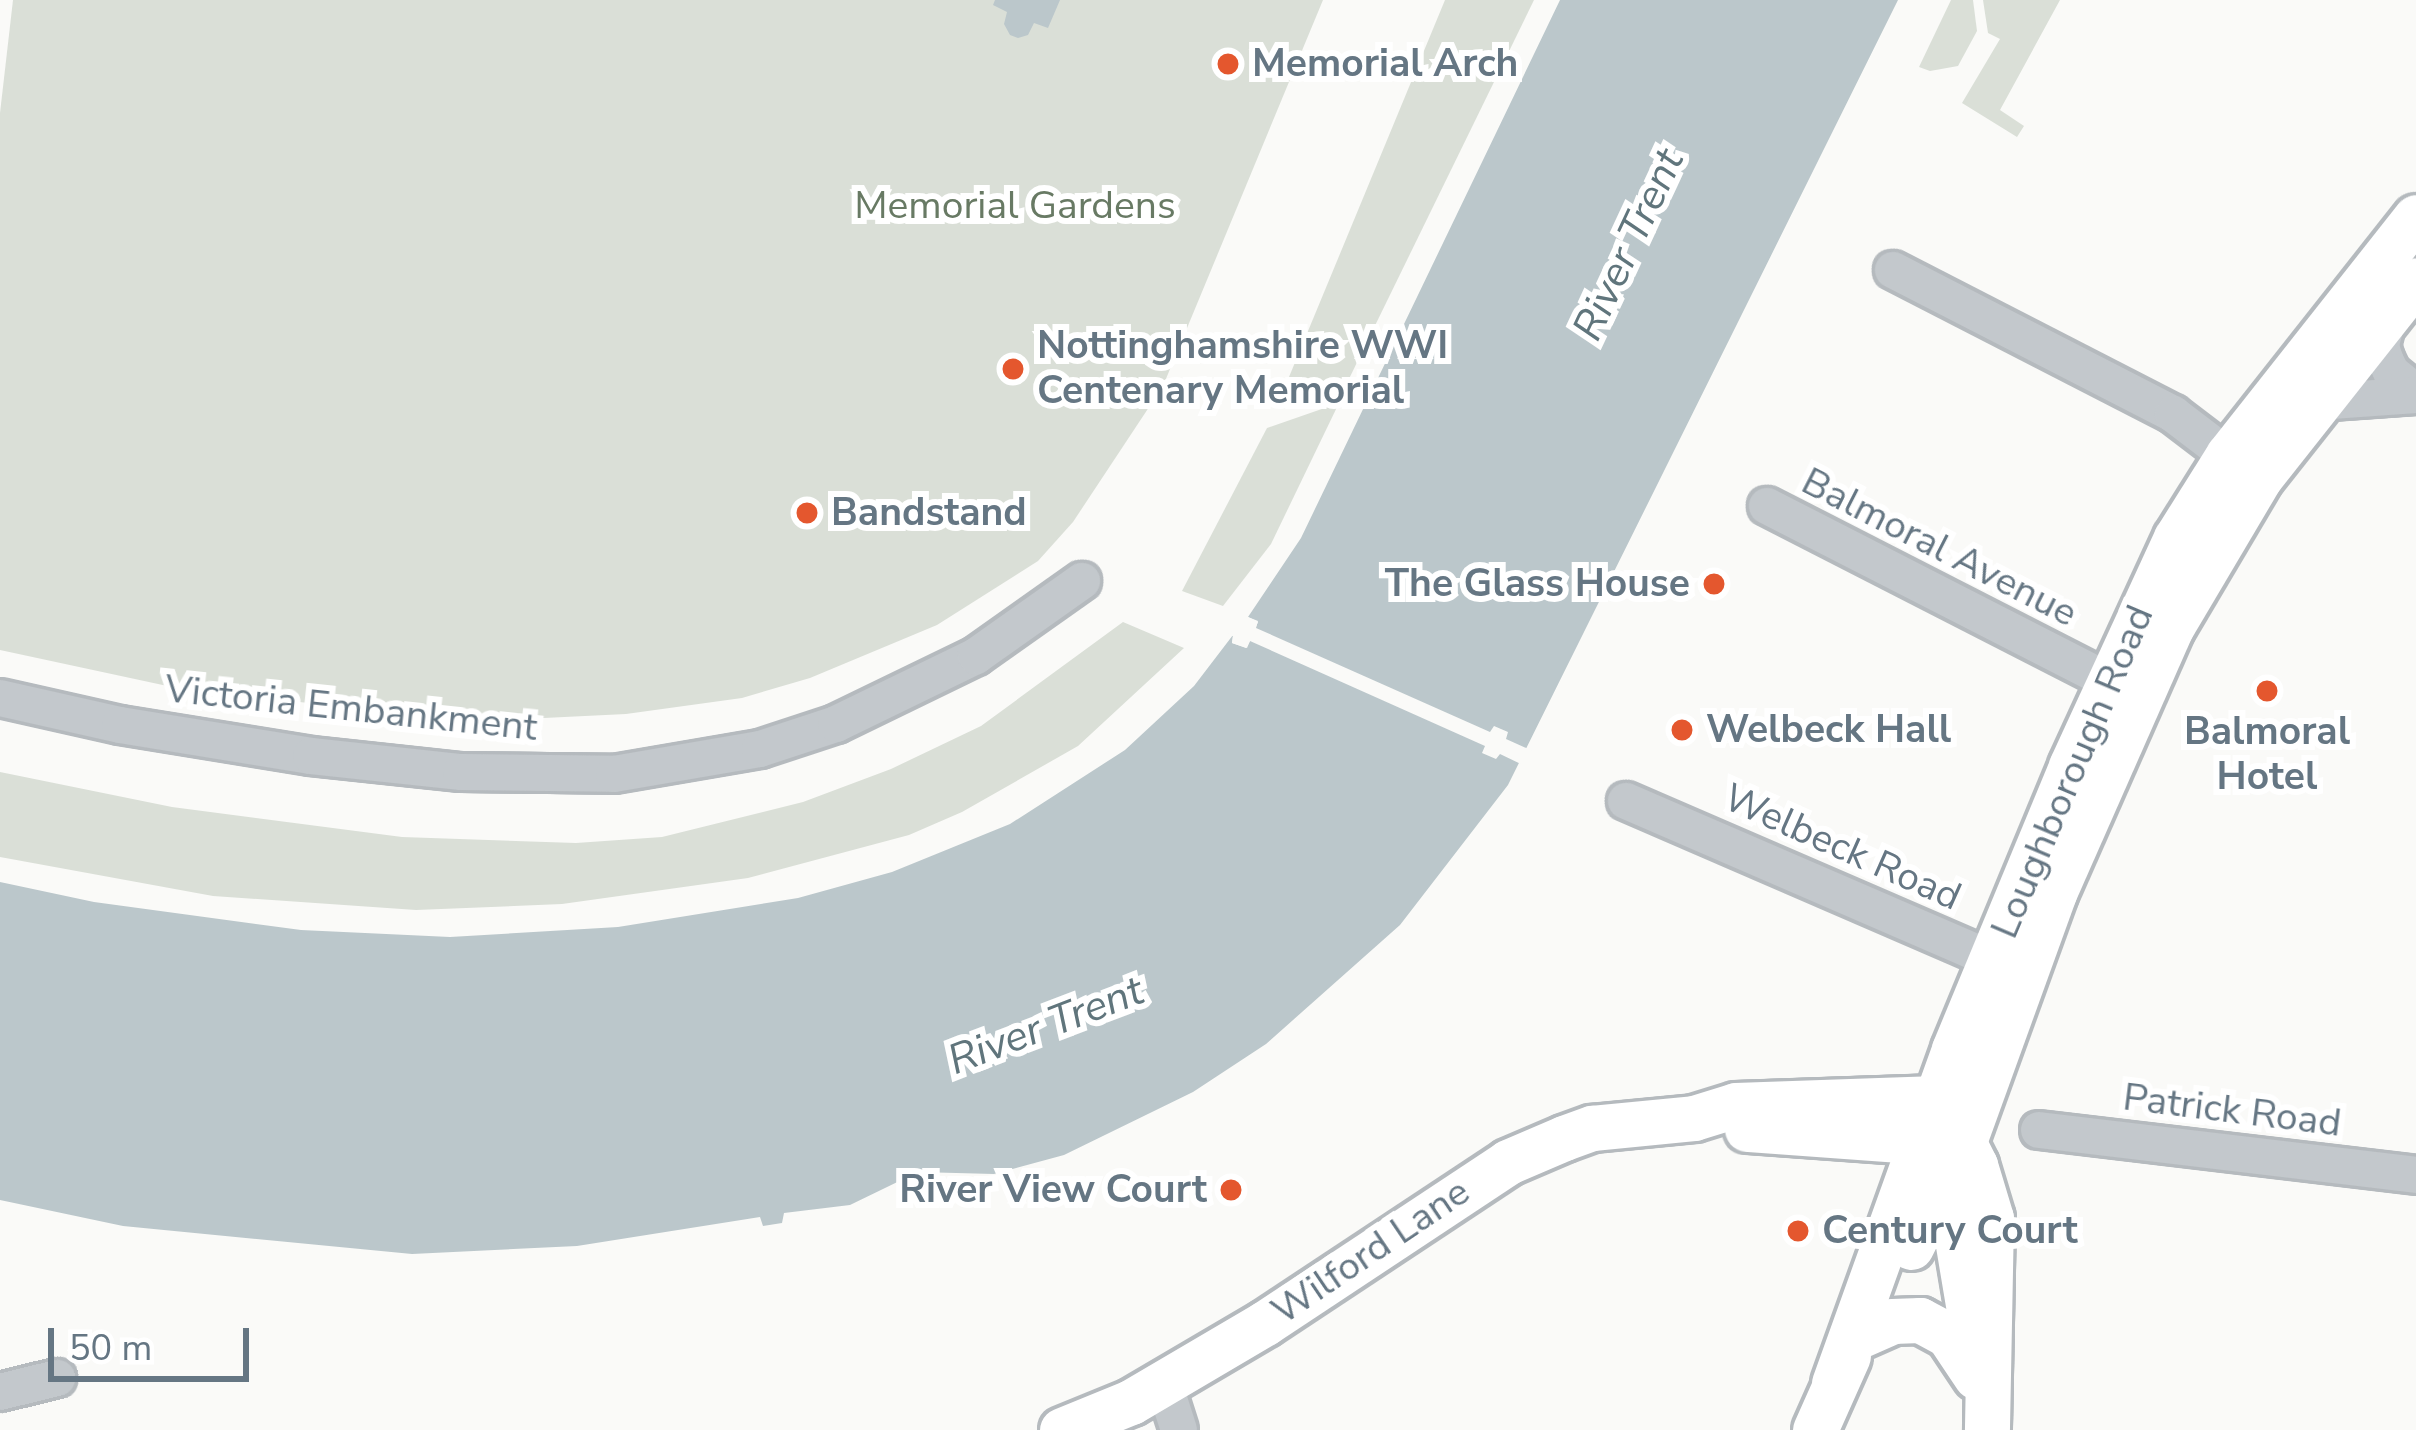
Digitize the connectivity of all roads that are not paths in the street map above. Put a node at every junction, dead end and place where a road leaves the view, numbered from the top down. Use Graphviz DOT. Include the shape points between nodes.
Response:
graph roads {
  1 [pos="2416,217"];
  2 [pos="1893,270"];
  3 [pos="2403,295"];
  4 [pos="2416,393"];
  5 [pos="2317,402"];
  6 [pos="2244,467"];
  7 [pos="1767,506"];
  8 [pos="1082,581"];
  9 [pos="2123,688"];
  10 [pos="0,698"];
  11 [pos="1626,801"];
  12 [pos="2009,982"];
  13 [pos="1936,1098"];
  14 [pos="1694,1118"];
  15 [pos="2039,1130"];
  16 [pos="1965,1138"];
  17 [pos="1931,1162"];
  18 [pos="2416,1175"];
  19 [pos="1991,1218"];
  20 [pos="1859,1336"];
  21 [pos="57,1378"];
  22 [pos="1164,1382"];
  23 [pos="1834,1383"];
  24 [pos="0,1391"];
  25 [pos="1986,1410"];
  26 [pos="1062,1430"];
  27 [pos="1179,1430"];
  28 [pos="1815,1430"];
  1 -- 6 [label="main road, Loughborough Road"];
  2 -- 6 [label="street" via="2173,414"];
  3 -- 4 [label="street" via="2381,346 2391,372"];
  3 -- 5 [label="main road, Loughborough Road"];
  4 -- 5 [label="street"];
  5 -- 6 [label="main road, Loughborough Road"];
  6 -- 9 [label="main road, Loughborough Road" via="2208,558"];
  7 -- 9 [label="street, Balmoral Avenue"];
  8 -- 10 [label="street, Victoria Embankment" via="976,656 836,724 760,749 614,774 460,772 311,756"];
  9 -- 12 [label="main road, Loughborough Road"];
  11 -- 12 [label="street, Welbeck Road"];
  12 -- 13 [label="main road, Loughborough Road"];
  12 -- 16 [label="main road, Loughborough Road"];
  12 -- 19 [label="main road, Loughborough Road" via="2015,1052"];
  13 -- 14 [label="main road, Wilford Lane" via="1736,1105"];
  13 -- 16 [label="main road"];
  13 -- 17 [label="main road, Loughborough Road"];
  14 -- 17 [label="main road, Wilford Lane"];
  14 -- 22 [label="main road, Wilford Lane" via="1592,1128 1508,1162"];
  15 -- 18 [label="street, Patrick Road"];
  16 -- 17 [label="main road, Loughborough Road"];
  16 -- 19 [label="main road"];
  17 -- 20 [label="main road, Loughborough Road" via="1916,1238"];
  17 -- 23 [label="main road, Loughborough Road"];
  17 -- 25 [label="main road"];
  19 -- 25 [label="main road"];
  20 -- 23 [label="main road, Loughborough Road"];
  20 -- 25 [label="main road" via="1892,1321 1920,1320 1948,1335"];
  21 -- 24 [label="street"];
  22 -- 26 [label="main road, Wilford Lane"];
  22 -- 27 [label="street"];
  23 -- 28 [label="main road, Loughborough Road"];
}
